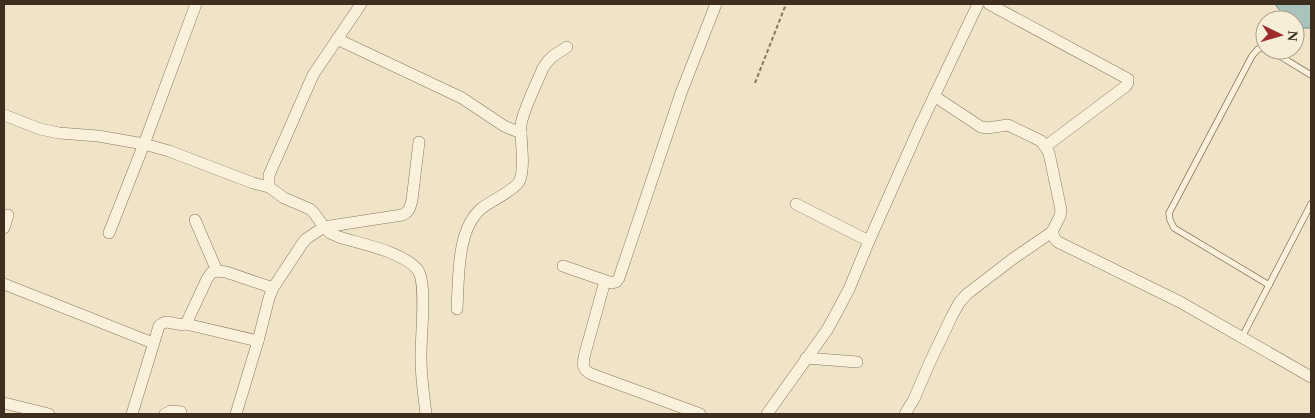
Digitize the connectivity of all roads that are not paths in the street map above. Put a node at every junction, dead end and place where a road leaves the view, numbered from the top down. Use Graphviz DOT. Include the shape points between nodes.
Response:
graph roads {
  1 [pos="196,4"];
  2 [pos="361,4"];
  3 [pos="716,4"];
  4 [pos="978,4"];
  5 [pos="989,4"];
  6 [pos="337,39"];
  7 [pos="567,47"];
  8 [pos="1255,52"];
  9 [pos="1286,60"];
  10 [pos="1311,75"];
  11 [pos="934,96"];
  12 [pos="4,115"];
  13 [pos="521,133"];
  14 [pos="419,142"];
  15 [pos="144,144"];
  16 [pos="1046,146"];
  17 [pos="269,187"];
  18 [pos="796,204"];
  19 [pos="1311,204"];
  20 [pos="8,215"];
  21 [pos="195,220"];
  22 [pos="324,227"];
  23 [pos="4,228"];
  24 [pos="1052,232"];
  25 [pos="108,233"];
  26 [pos="869,241"];
  27 [pos="563,266"];
  28 [pos="217,270"];
  29 [pos="605,281"];
  30 [pos="4,284"];
  31 [pos="1269,285"];
  32 [pos="273,288"];
  33 [pos="457,309"];
  34 [pos="186,324"];
  35 [pos="1242,337"];
  36 [pos="258,341"];
  37 [pos="153,343"];
  38 [pos="806,358"];
  39 [pos="857,362"];
  40 [pos="1311,377"];
  41 [pos="4,403"];
  42 [pos="181,412"];
  43 [pos="132,413"];
  44 [pos="48,414"];
  45 [pos="145,414"];
  46 [pos="165,414"];
  47 [pos="236,414"];
  48 [pos="426,414"];
  49 [pos="700,414"];
  50 [pos="767,414"];
  51 [pos="905,414"];
  1 -- 15 [label="street"];
  2 -- 6 [label="street"];
  3 -- 29 [label="street" via="681,93 622,271 616,282"];
  4 -- 11 [label="street"];
  5 -- 16 [label="street" via="1128,79 1126,86"];
  6 -- 13 [label="street" via="462,98 504,126"];
  6 -- 17 [label="street" via="305,91 269,175"];
  7 -- 13 [label="street" via="543,68 523,117"];
  8 -- 31 [label="lane" via="1170,213 1170,220 1174,228"];
  9 -- 10 [label="lane"];
  11 -- 16 [label="street" via="981,127 1008,125"];
  11 -- 26 [label="street"];
  12 -- 15 [label="street" via="59,133"];
  13 -- 33 [label="street" via="519,182 481,208 463,240"];
  14 -- 22 [label="street" via="412,200 407,213"];
  15 -- 17 [label="street"];
  15 -- 25 [label="street"];
  16 -- 24 [label="street" via="1061,210"];
  17 -- 22 [label="street" via="310,210"];
  18 -- 26 [label="street"];
  19 -- 31 [label="lane"];
  20 -- 23 [label="street"];
  21 -- 28 [label="street"];
  22 -- 32 [label="street" via="306,239"];
  22 -- 48 [label="street" via="339,238 395,254 412,264 422,277 420,360"];
  24 -- 35 [label="street" via="1058,242 1180,302"];
  24 -- 51 [label="street" via="967,294 952,316"];
  26 -- 38 [label="street" via="838,310"];
  27 -- 29 [label="street"];
  28 -- 32 [label="street"];
  28 -- 34 [label="street" via="207,279"];
  29 -- 49 [label="street" via="584,357 585,371"];
  30 -- 37 [label="street"];
  31 -- 35 [label="lane"];
  32 -- 36 [label="street"];
  34 -- 36 [label="street"];
  34 -- 37 [label="street" via="162,322"];
  35 -- 40 [label="street"];
  36 -- 47 [label="street"];
  37 -- 43 [label="street"];
  38 -- 39 [label="street"];
  38 -- 50 [label="street"];
  41 -- 44 [label="street"];
  42 -- 46 [label="street"];
  43 -- 45 [label="street"];
}
